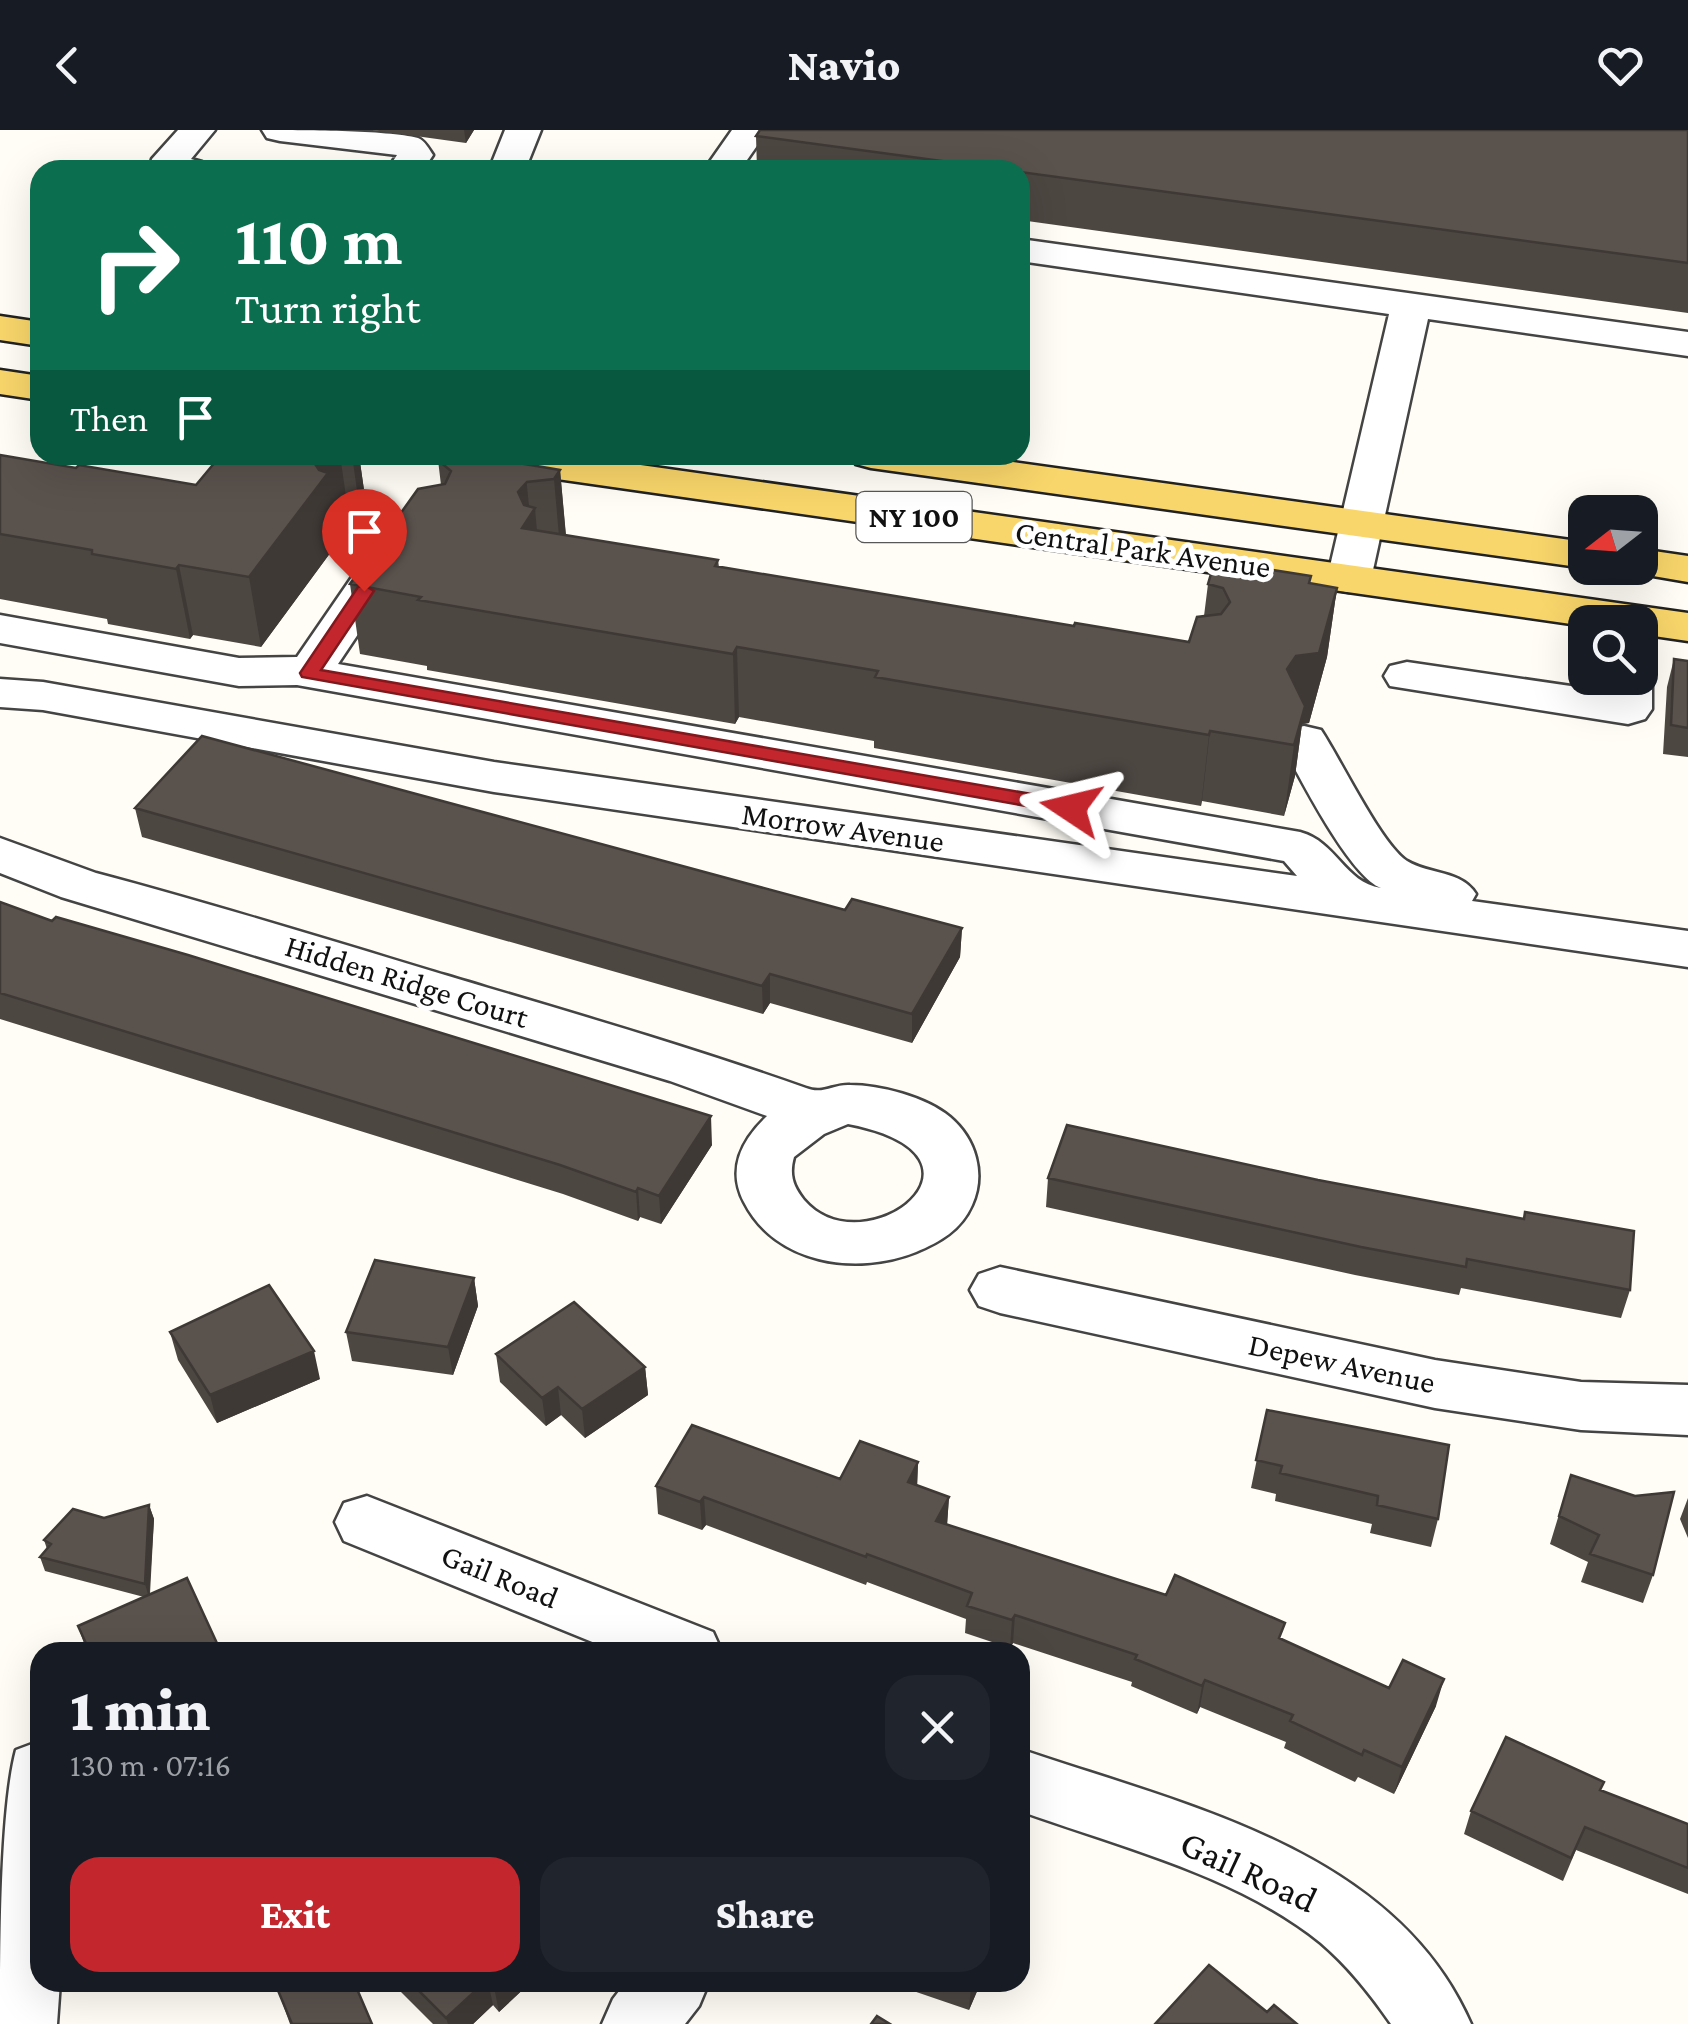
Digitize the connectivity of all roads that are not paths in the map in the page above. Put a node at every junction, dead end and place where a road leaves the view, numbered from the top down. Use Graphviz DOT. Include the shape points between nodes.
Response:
graph roads {
  1 [pos="197,130"];
  2 [pos="280,130"];
  3 [pos="524,130"];
  4 [pos="750,130"];
  5 [pos="171,160"];
  6 [pos="412,160"];
  7 [pos="511,160"];
  8 [pos="729,160"];
  9 [pos="1030,251"];
  10 [pos="1411,306"];
  11 [pos="0,328"];
  12 [pos="30,332"];
  13 [pos="1688,344"];
  14 [pos="0,382"];
  15 [pos="30,386"];
  16 [pos="551,465"];
  17 [pos="942,465"];
  18 [pos="1363,524"];
  19 [pos="349,527"];
  20 [pos="1568,552"];
  21 [pos="1658,565"];
  22 [pos="1688,569"];
  23 [pos="1348,578"];
  24 [pos="1568,611"];
  25 [pos="1658,624"];
  26 [pos="1688,627"];
  27 [pos="0,629"];
  28 [pos="309,673"];
  29 [pos="1407,676"];
  30 [pos="0,693"];
  31 [pos="1628,695"];
  32 [pos="1304,741"];
  33 [pos="0,854"];
  34 [pos="1348,900"];
  35 [pos="1587,934"];
  36 [pos="1688,948"];
  37 [pos="813,1112"];
  38 [pos="1000,1290"];
  39 [pos="1688,1410"];
  40 [pos="367,1522"];
  41 [pos="664,1642"];
  42 [pos="1030,1784"];
  43 [pos="30,1898"];
  44 [pos="665,1992"];
  45 [pos="20,2024"];
  46 [pos="640,2024"];
  47 [pos="1434,2024"];
  1 -- 5 [label="street"];
  2 -- 6 [label="street" via="408,146"];
  3 -- 7 [label="street"];
  4 -- 8 [label="street"];
  9 -- 10 [label="street"];
  10 -- 13 [label="street"];
  10 -- 18 [label="street"];
  11 -- 12 [label="main road"];
  14 -- 15 [label="main road"];
  16 -- 23 [label="main road, Central Park Avenue / NY 100"];
  17 -- 18 [label="main road, Central Park Avenue / NY 100"];
  18 -- 20 [label="main road, Central Park Avenue / NY 100"];
  18 -- 23 [label="street"];
  19 -- 28 [label="street" via="419,539"];
  21 -- 22 [label="main road"];
  23 -- 24 [label="main road, Central Park Avenue / NY 100"];
  25 -- 26 [label="main road, Central Park Avenue / NY 100"];
  27 -- 28 [label="street" via="239,672"];
  28 -- 34 [label="street" via="1300,848"];
  29 -- 31 [label="street" via="1628,709"];
  30 -- 34 [label="street, Morrow Avenue" via="494,777"];
  32 -- 35 [label="street" via="1388,872"];
  33 -- 37 [label="street, Hidden Ridge Court" via="79,886 688,1067"];
  34 -- 35 [label="street, Morrow Avenue"];
  35 -- 36 [label="street, Morrow Avenue"];
  38 -- 39 [label="street, Depew Avenue" via="1435,1384 1581,1406"];
  40 -- 41 [label="street, Gail Road"];
  42 -- 47 [label="street, Gail Road" via="1247,1862 1336,1911 1410,1986"];
  43 -- 45 [label="street"];
  44 -- 46 [label="street"];
}
